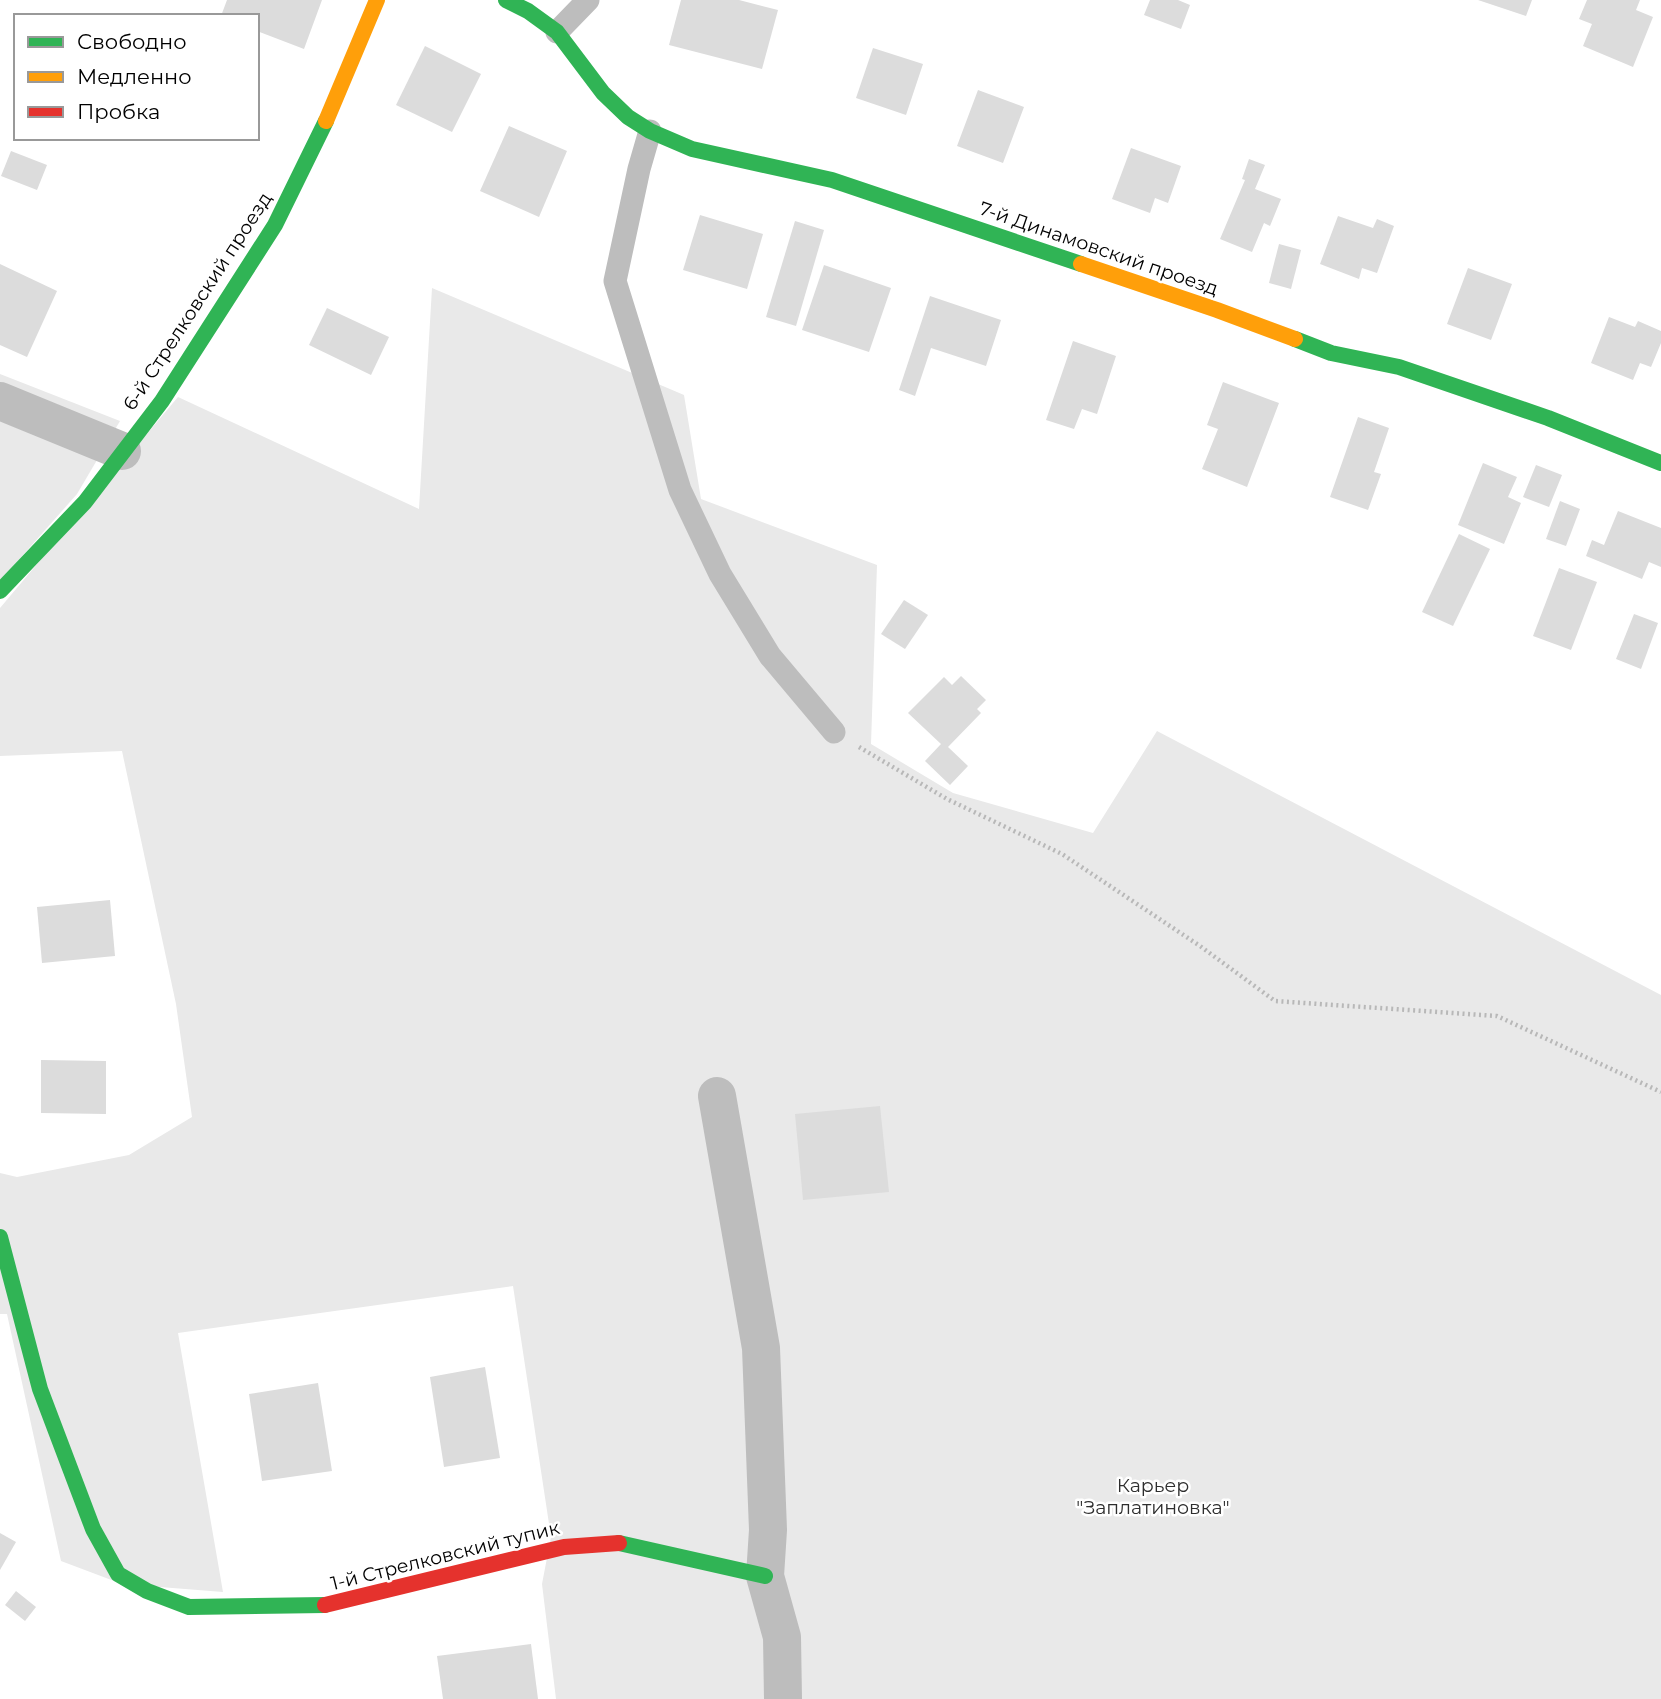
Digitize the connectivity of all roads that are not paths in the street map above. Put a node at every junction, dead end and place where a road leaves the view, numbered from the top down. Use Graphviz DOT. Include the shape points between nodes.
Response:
graph roads {
  1 [pos="377,0"];
  2 [pos="506,0"];
  3 [pos="589,0"];
  4 [pos="557,32"];
  5 [pos="650,131"];
  6 [pos="0,401"];
  7 [pos="122,451"];
  8 [pos="1661,463"];
  9 [pos="0,591"];
  10 [pos="834,732"];
  11 [pos="717,1096"];
  12 [pos="0,1237"];
  13 [pos="765,1576"];
  14 [pos="783,1699"];
  1 -- 7 [label="street, 6-й Стрелковский проезд" via="335,102 275,225 162,401"];
  2 -- 4 [label="street, 7-й Динамовский проезд"];
  3 -- 4 [label="lane"];
  4 -- 5 [label="street, 7-й Динамовский проезд" via="603,93"];
  5 -- 8 [label="street, 7-й Динамовский проезд" via="692,149 832,180 1331,353 1399,367"];
  5 -- 10 [label="lane" via="615,281 680,490 720,574 769,656"];
  6 -- 7 [label="street"];
  7 -- 9 [label="street, 6-й Стрелковский проезд" via="85,502"];
  11 -- 13 [label="street" via="761,1348 768,1530"];
  12 -- 13 [label="street, 1-й Стрелковский тупик" via="40,1389 93,1529 118,1574 147,1591 189,1607 329,1605 564,1547 615,1542"];
  13 -- 14 [label="street" via="782,1637"];
}
